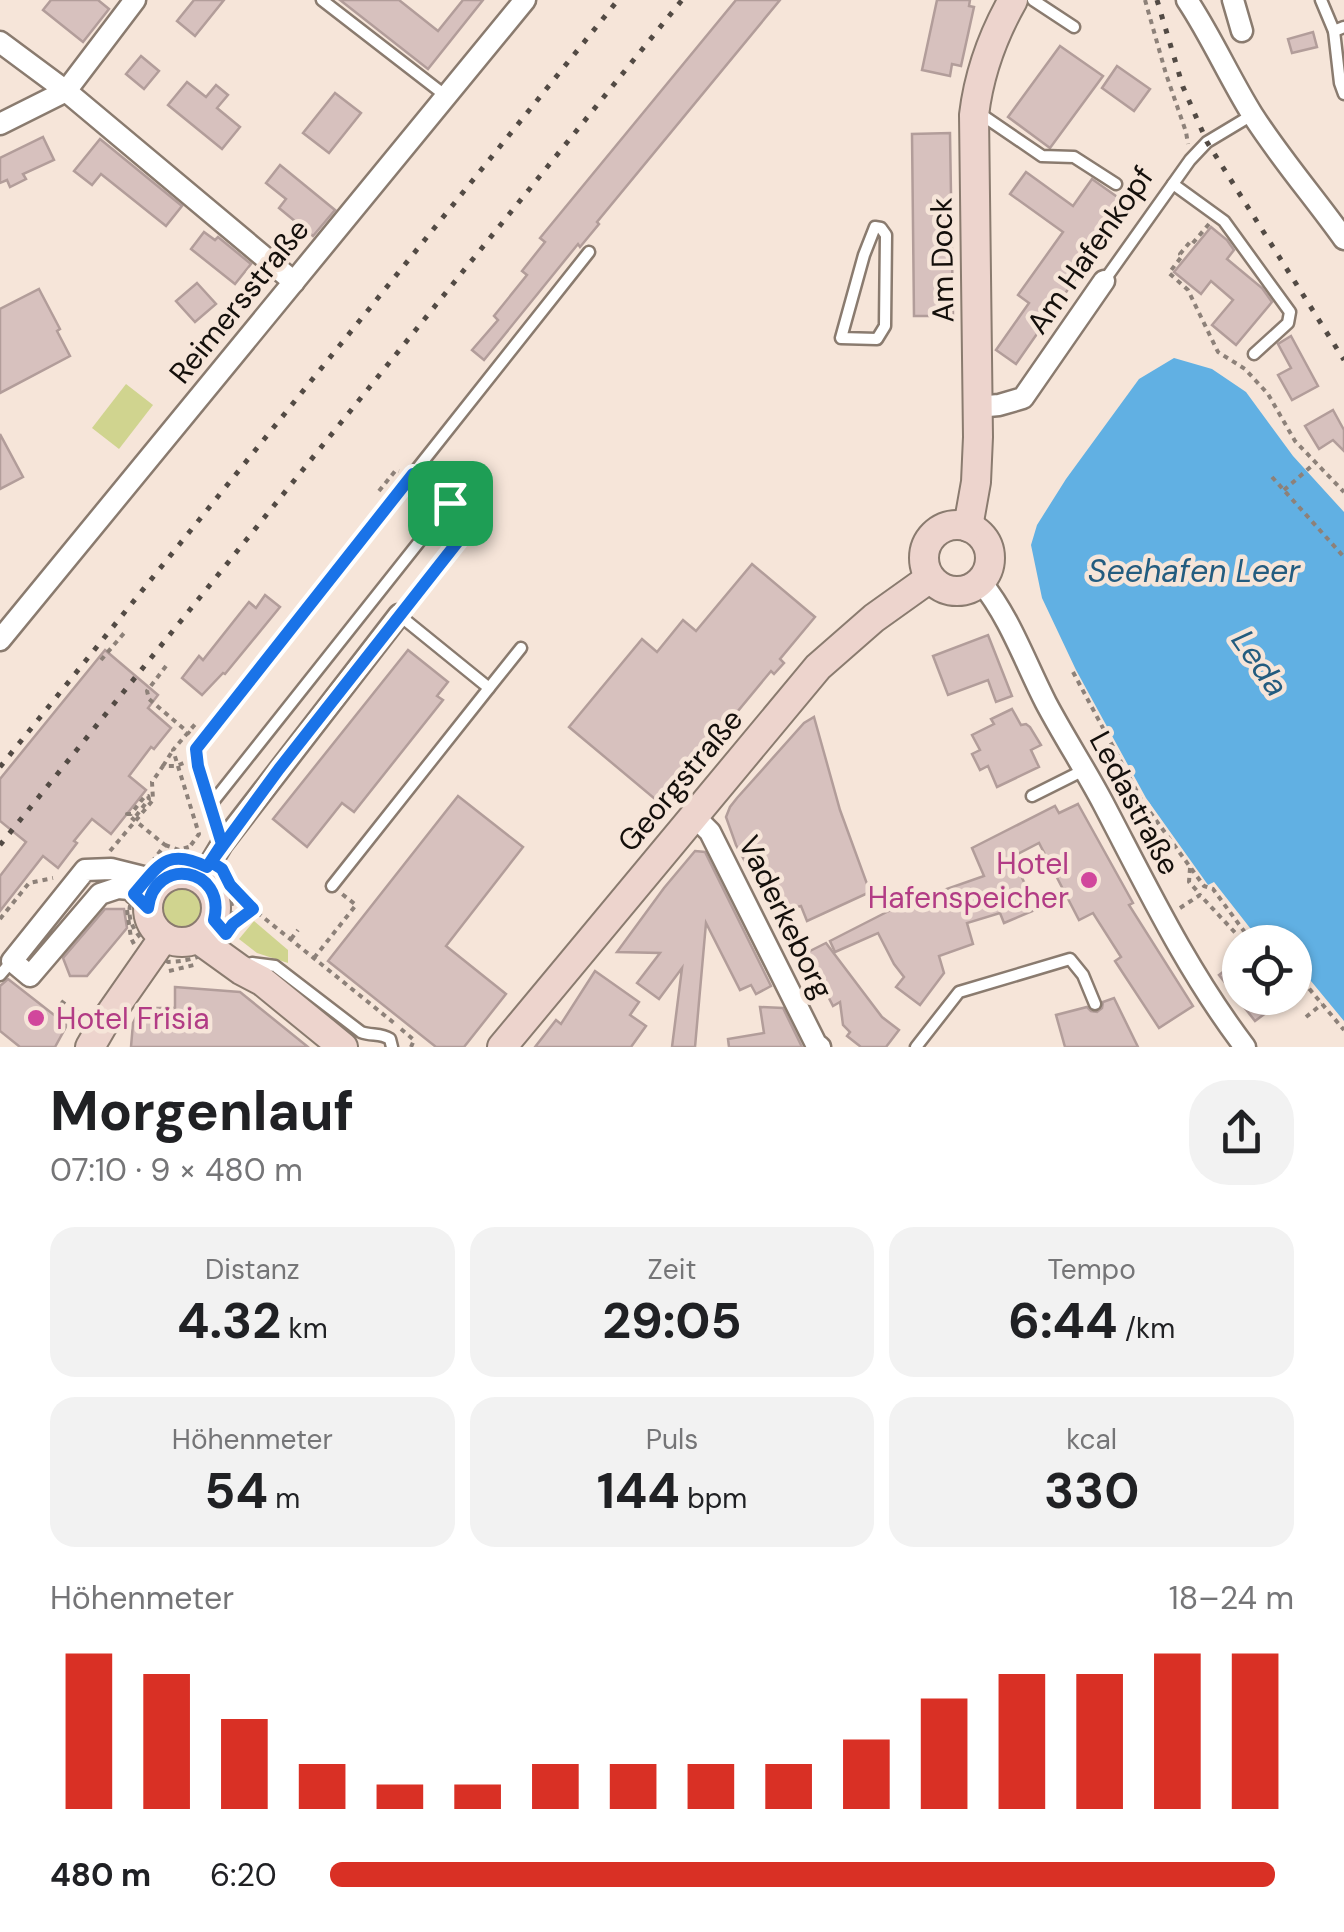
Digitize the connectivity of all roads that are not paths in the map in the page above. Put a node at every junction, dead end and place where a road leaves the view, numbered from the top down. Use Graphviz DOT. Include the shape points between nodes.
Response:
graph roads {
  1 [pos="135,0"];
  2 [pos="322,0"];
  3 [pos="525,0"];
  4 [pos="1012,0"];
  5 [pos="1032,0"];
  6 [pos="1186,0"];
  7 [pos="1233,0"];
  8 [pos="1321,0"];
  9 [pos="1074,26"];
  10 [pos="1339,29"];
  11 [pos="1242,31"];
  12 [pos="0,42"];
  13 [pos="66,90"];
  14 [pos="1344,94"];
  15 [pos="446,96"];
  16 [pos="974,110"];
  17 [pos="1252,114"];
  18 [pos="0,124"];
  19 [pos="1116,184"];
  20 [pos="1173,184"];
  21 [pos="1340,226"];
  22 [pos="589,252"];
  23 [pos="1104,281"];
  24 [pos="294,282"];
  25 [pos="842,338"];
  26 [pos="1254,354"];
  27 [pos="977,407"];
  28 [pos="413,474"];
  29 [pos="450,503"];
  30 [pos="968,526"];
  31 [pos="930,578"];
  32 [pos="981,582"];
  33 [pos="399,616"];
  34 [pos="0,640"];
  35 [pos="521,648"];
  36 [pos="489,688"];
  37 [pos="1085,769"];
  38 [pos="1032,796"];
  39 [pos="212,804"];
  40 [pos="694,816"];
  41 [pos="210,863"];
  42 [pos="332,886"];
  43 [pos="147,891"];
  44 [pos="214,936"];
  45 [pos="156,949"];
  46 [pos="6,968"];
  47 [pos="257,972"];
  48 [pos="1095,1004"];
  49 [pos="90,1047"];
  50 [pos="343,1047"];
  51 [pos="392,1047"];
  52 [pos="502,1047"];
  53 [pos="820,1047"];
  54 [pos="916,1047"];
  55 [pos="1245,1047"];
  1 -- 13 [label="street"];
  2 -- 15 [label="lane"];
  3 -- 15 [label="street, Reimersstraße"];
  4 -- 16 [label="main road, Am Dock" via="982,69"];
  5 -- 9 [label="lane"];
  6 -- 17 [label="street"];
  7 -- 11 [label="street"];
  8 -- 10 [label="lane"];
  10 -- 14 [label="lane"];
  12 -- 13 [label="street"];
  13 -- 18 [label="street"];
  13 -- 24 [label="street"];
  15 -- 24 [label="street, Reimersstraße"];
  16 -- 19 [label="lane" via="1042,156 1074,158"];
  16 -- 27 [label="main road, Am Dock"];
  17 -- 20 [label="lane, Am Hafenkopf" via="1207,142"];
  17 -- 21 [label="street"];
  20 -- 23 [label="lane, Am Hafenkopf"];
  20 -- 26 [label="lane" via="1224,221 1290,312 1288,323"];
  22 -- 28 [label="lane"];
  23 -- 27 [label="street, Am Hafenkopf" via="1024,398"];
  24 -- 34 [label="street, Reimersstraße"];
  25 -- 25 [label="lane" via="870,234 881,228 887,249 883,332 877,340"];
  27 -- 30 [label="main road, Am Dock"];
  28 -- 29 [label="lane"];
  28 -- 39 [label="lane" via="196,749"];
  29 -- 33 [label="lane" via="474,521"];
  29 -- 39 [label="lane"];
  30 -- 31 [label="main road" via="948,526 928,541 924,560"];
  30 -- 32 [label="main road" via="990,550"];
  31 -- 32 [label="main road" via="954,592"];
  31 -- 40 [label="main road, Georgstraße" via="818,667"];
  32 -- 37 [label="street, Ledastraße"];
  33 -- 36 [label="lane"];
  33 -- 41 [label="street"];
  35 -- 36 [label="lane"];
  36 -- 42 [label="lane"];
  37 -- 38 [label="lane"];
  37 -- 55 [label="street, Ledastraße" via="1191,970"];
  39 -- 41 [label="lane"];
  40 -- 52 [label="main road, Georgstraße"];
  40 -- 53 [label="street, Vaderkeborg" via="710,832"];
  41 -- 43 [label="main road"];
  41 -- 44 [label="main road"];
  43 -- 45 [label="main road"];
  43 -- 46 [label="street" via="111,868 85,870"];
  44 -- 45 [label="main road"];
  44 -- 47 [label="main road" via="241,970"];
  45 -- 49 [label="main road"];
  47 -- 50 [label="main road"];
  47 -- 51 [label="lane" via="276,966 362,1032 390,1039"];
  48 -- 54 [label="lane" via="1070,959 959,992"];
}
